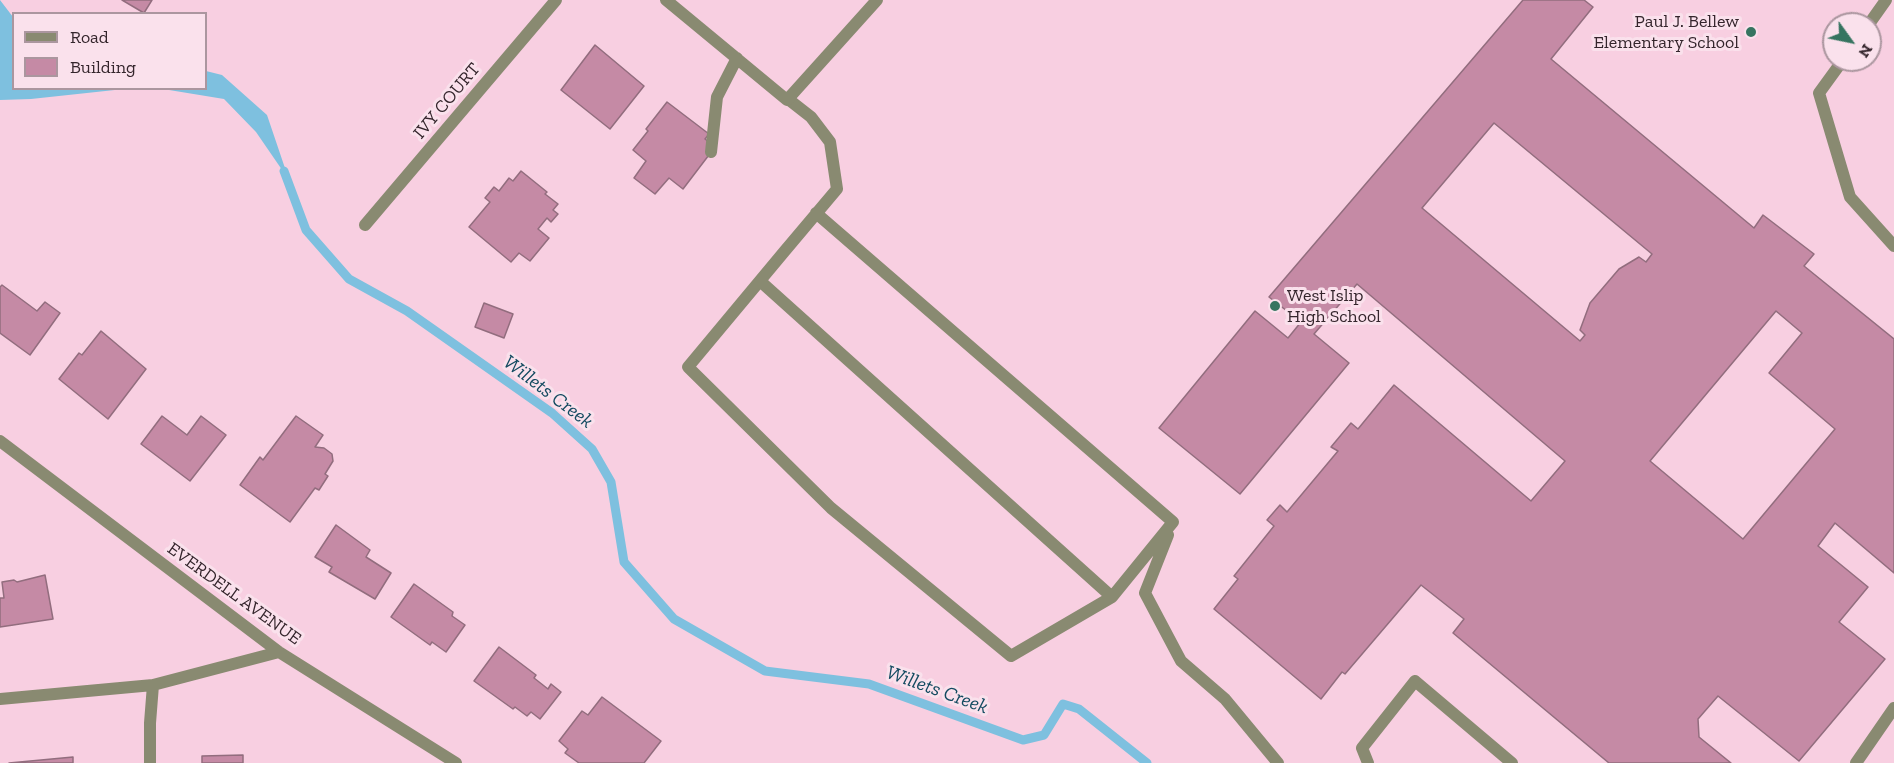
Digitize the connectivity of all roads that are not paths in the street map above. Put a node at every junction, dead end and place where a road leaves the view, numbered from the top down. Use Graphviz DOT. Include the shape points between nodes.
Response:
graph roads {
  1 [pos="556,0"];
  2 [pos="666,0"];
  3 [pos="877,0"];
  4 [pos="736,58"];
  5 [pos="1834,72"];
  6 [pos="788,99"];
  7 [pos="711,152"];
  8 [pos="816,213"];
  9 [pos="365,225"];
  10 [pos="1894,246"];
  11 [pos="760,281"];
  12 [pos="0,441"];
  13 [pos="1173,522"];
  14 [pos="1112,597"];
  15 [pos="279,652"];
  16 [pos="153,685"];
  17 [pos="0,699"];
  18 [pos="1894,708"];
  19 [pos="150,763"];
  20 [pos="456,763"];
  21 [pos="1278,763"];
  22 [pos="1368,763"];
  23 [pos="1512,763"];
  24 [pos="1856,763"];
  1 -- 9 [label="street, IVY COURT"];
  2 -- 4 [label="street"];
  3 -- 6 [label="street"];
  4 -- 6 [label="street"];
  4 -- 7 [label="street" via="717,97"];
  5 -- 10 [label="street" via="1819,93 1850,197"];
  6 -- 8 [label="street" via="811,117 831,142 837,189"];
  8 -- 11 [label="street"];
  8 -- 13 [label="street"];
  11 -- 14 [label="street"];
  11 -- 14 [label="street" via="688,367 831,508 1011,656"];
  12 -- 15 [label="street, EVERDELL AVENUE"];
  13 -- 14 [label="street"];
  13 -- 21 [label="street" via="1145,593 1180,661 1225,699"];
  15 -- 16 [label="street"];
  15 -- 20 [label="street, EVERDELL AVENUE"];
  16 -- 17 [label="street"];
  16 -- 19 [label="street"];
  18 -- 24 [label="street"];
  22 -- 23 [label="street" via="1362,748 1415,681"];
}
